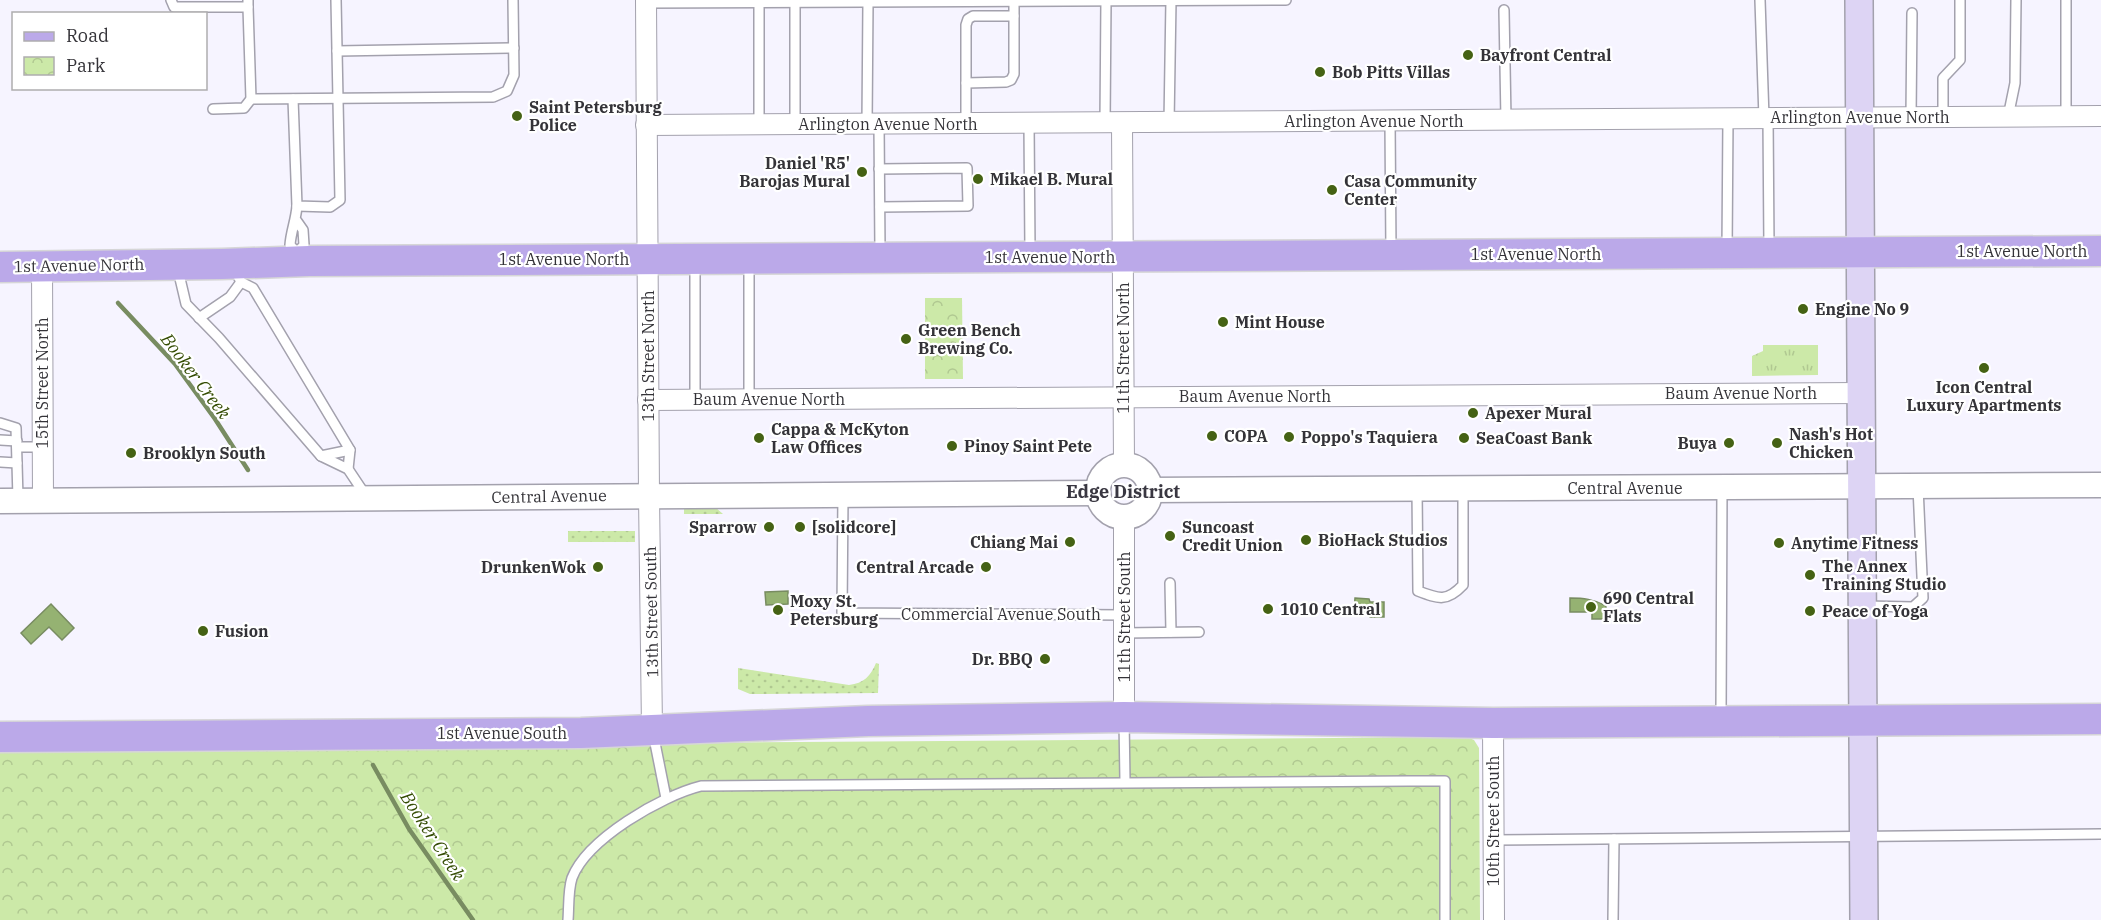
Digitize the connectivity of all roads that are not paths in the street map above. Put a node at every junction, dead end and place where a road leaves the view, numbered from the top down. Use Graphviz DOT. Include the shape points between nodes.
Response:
graph roads {
  1 [pos="171,0"];
  2 [pos="336,0"];
  3 [pos="513,0"];
  4 [pos="1106,0"];
  5 [pos="1286,0"];
  6 [pos="1760,0"];
  7 [pos="1859,0"];
  8 [pos="1960,0"];
  9 [pos="2016,0"];
  10 [pos="2066,0"];
  11 [pos="1172,1"];
  12 [pos="646,2"];
  13 [pos="868,2"];
  14 [pos="1014,2"];
  15 [pos="759,3"];
  16 [pos="795,3"];
  17 [pos="248,4"];
  18 [pos="1504,10"];
  19 [pos="1912,14"];
  20 [pos="1014,16"];
  21 [pos="514,48"];
  22 [pos="337,51"];
  23 [pos="966,83"];
  24 [pos="338,98"];
  25 [pos="250,99"];
  26 [pos="293,99"];
  27 [pos="213,109"];
  28 [pos="2067,116"];
  29 [pos="2101,116"];
  30 [pos="1860,117"];
  31 [pos="1911,117"];
  32 [pos="1943,117"];
  33 [pos="2008,117"];
  34 [pos="1728,118"];
  35 [pos="1766,118"];
  36 [pos="1506,120"];
  37 [pos="1390,121"];
  38 [pos="966,123"];
  39 [pos="1029,123"];
  40 [pos="1114,123"];
  41 [pos="1169,123"];
  42 [pos="759,124"];
  43 [pos="795,124"];
  44 [pos="873,124"];
  45 [pos="646,125"];
  46 [pos="879,169"];
  47 [pos="297,206"];
  48 [pos="880,207"];
  49 [pos="2101,251"];
  50 [pos="1860,252"];
  51 [pos="1727,253"];
  52 [pos="1768,253"];
  53 [pos="1391,255"];
  54 [pos="1123,256"];
  55 [pos="297,257"];
  56 [pos="1030,257"];
  57 [pos="748,258"];
  58 [pos="880,258"];
  59 [pos="647,259"];
  60 [pos="695,259"];
  61 [pos="177,264"];
  62 [pos="42,265"];
  63 [pos="0,267"];
  64 [pos="236,273"];
  65 [pos="199,318"];
  66 [pos="1861,393"];
  67 [pos="1124,396"];
  68 [pos="749,398"];
  69 [pos="695,399"];
  70 [pos="648,400"];
  71 [pos="0,423"];
  72 [pos="0,440"];
  73 [pos="17,444"];
  74 [pos="43,447"];
  75 [pos="350,450"];
  76 [pos="321,456"];
  77 [pos="0,462"];
  78 [pos="17,463"];
  79 [pos="1124,465"];
  80 [pos="348,469"];
  81 [pos="2101,485"];
  82 [pos="1918,486"];
  83 [pos="1862,487"];
  84 [pos="1722,488"];
  85 [pos="1417,489"];
  86 [pos="1463,489"];
  87 [pos="1150,490"];
  88 [pos="1098,493"];
  89 [pos="843,495"];
  90 [pos="649,496"];
  91 [pos="368,499"];
  92 [pos="9,501"];
  93 [pos="43,501"];
  94 [pos="1124,517"];
  95 [pos="1170,583"];
  96 [pos="1863,606"];
  97 [pos="1124,624"];
  98 [pos="1171,632"];
  99 [pos="1199,632"];
  100 [pos="1124,717"];
  101 [pos="2101,719"];
  102 [pos="1863,721"];
  103 [pos="1721,722"];
  104 [pos="1493,723"];
  105 [pos="652,729"];
  106 [pos="0,737"];
  107 [pos="1125,781"];
  108 [pos="666,798"];
  109 [pos="2101,834"];
  110 [pos="1864,836"];
  111 [pos="1614,839"];
  112 [pos="1494,840"];
  113 [pos="568,920"];
  114 [pos="1445,920"];
  115 [pos="1494,920"];
  116 [pos="1613,920"];
  117 [pos="1864,920"];
  1 -- 17 [label="lane" via="174,7"];
  2 -- 22 [label="lane"];
  3 -- 21 [label="lane"];
  4 -- 11 [label="lane"];
  4 -- 14 [label="lane"];
  4 -- 40 [label="lane"];
  5 -- 11 [label="lane"];
  6 -- 35 [label="lane"];
  7 -- 30 [label="main road"];
  8 -- 32 [label="lane" via="1960,60 1943,78"];
  9 -- 33 [label="lane" via="2015,83"];
  10 -- 28 [label="lane"];
  11 -- 41 [label="lane"];
  12 -- 15 [label="lane"];
  12 -- 45 [label="street, 13th Street North"];
  13 -- 14 [label="lane"];
  13 -- 16 [label="lane"];
  13 -- 44 [label="lane"];
  14 -- 20 [label="lane"];
  15 -- 16 [label="lane"];
  15 -- 42 [label="lane"];
  16 -- 43 [label="lane"];
  17 -- 25 [label="lane"];
  18 -- 36 [label="lane"];
  19 -- 31 [label="lane"];
  20 -- 23 [label="lane" via="1011,80"];
  20 -- 23 [label="lane" via="968,19"];
  21 -- 22 [label="lane"];
  21 -- 24 [label="lane" via="514,75 507,91 493,97"];
  22 -- 24 [label="lane"];
  23 -- 38 [label="lane"];
  24 -- 26 [label="lane"];
  24 -- 47 [label="lane" via="340,200 330,207"];
  25 -- 26 [label="lane"];
  25 -- 27 [label="lane" via="244,108"];
  26 -- 47 [label="lane"];
  28 -- 29 [label="street, Arlington Avenue North"];
  28 -- 33 [label="street, Arlington Avenue North"];
  30 -- 31 [label="street, Arlington Avenue North"];
  30 -- 35 [label="street, Arlington Avenue North"];
  30 -- 50 [label="main road"];
  31 -- 32 [label="street, Arlington Avenue North"];
  32 -- 33 [label="street, Arlington Avenue North"];
  34 -- 35 [label="street, Arlington Avenue North"];
  34 -- 36 [label="street, Arlington Avenue North"];
  34 -- 51 [label="lane"];
  35 -- 52 [label="lane"];
  36 -- 37 [label="street, Arlington Avenue North"];
  37 -- 41 [label="street, Arlington Avenue North"];
  37 -- 53 [label="lane"];
  38 -- 39 [label="street, Arlington Avenue North"];
  38 -- 44 [label="street, Arlington Avenue North"];
  39 -- 40 [label="street, Arlington Avenue North"];
  39 -- 56 [label="lane"];
  40 -- 41 [label="street, Arlington Avenue North"];
  40 -- 54 [label="street, 11th Street North"];
  42 -- 43 [label="street, Arlington Avenue North"];
  42 -- 45 [label="street, Arlington Avenue North"];
  43 -- 44 [label="street, Arlington Avenue North"];
  44 -- 46 [label="lane"];
  45 -- 59 [label="street, 13th Street North"];
  46 -- 48 [label="lane"];
  46 -- 48 [label="lane" via="967,168 968,206"];
  47 -- 55 [label="lane" via="290,245"];
  48 -- 58 [label="lane"];
  49 -- 50 [label="main road, 1st Avenue North"];
  50 -- 52 [label="main road, 1st Avenue North"];
  50 -- 66 [label="main road"];
  51 -- 52 [label="main road, 1st Avenue North"];
  51 -- 53 [label="main road, 1st Avenue North"];
  53 -- 54 [label="main road, 1st Avenue North"];
  54 -- 56 [label="main road, 1st Avenue North"];
  54 -- 67 [label="street, 11th Street North"];
  55 -- 59 [label="main road, 1st Avenue North"];
  55 -- 64 [label="main road, 1st Avenue North"];
  56 -- 58 [label="main road, 1st Avenue North"];
  57 -- 58 [label="main road, 1st Avenue North"];
  57 -- 60 [label="main road, 1st Avenue North"];
  57 -- 68 [label="lane"];
  59 -- 60 [label="main road, 1st Avenue North"];
  59 -- 70 [label="street, 13th Street North"];
  60 -- 69 [label="lane"];
  61 -- 62 [label="main road, 1st Avenue North"];
  61 -- 64 [label="main road, 1st Avenue North"];
  61 -- 65 [label="lane" via="186,304"];
  62 -- 63 [label="main road, 1st Avenue North"];
  62 -- 74 [label="street, 15th Street North"];
  64 -- 65 [label="lane" via="230,297"];
  64 -- 75 [label="lane" via="253,288"];
  65 -- 76 [label="lane"];
  66 -- 67 [label="street, Baum Avenue North"];
  66 -- 83 [label="main road"];
  67 -- 68 [label="street, Baum Avenue North"];
  67 -- 79 [label="street, 11th Street North"];
  68 -- 69 [label="street, Baum Avenue North"];
  69 -- 70 [label="street, Baum Avenue North"];
  70 -- 90 [label="street, 13th Street North"];
  71 -- 73 [label="lane" via="16,428"];
  72 -- 73 [label="lane"];
  73 -- 74 [label="lane"];
  73 -- 78 [label="lane"];
  74 -- 93 [label="street, 15th Street North"];
  75 -- 76 [label="lane"];
  75 -- 80 [label="lane"];
  76 -- 80 [label="lane"];
  77 -- 78 [label="lane"];
  78 -- 92 [label="lane"];
  79 -- 87 [label="street" via="1144,475"];
  79 -- 88 [label="street" via="1102,476"];
  80 -- 91 [label="lane"];
  81 -- 82 [label="street, Central Avenue"];
  82 -- 83 [label="street, Central Avenue"];
  82 -- 96 [label="lane" via="1923,598 1913,607"];
  83 -- 84 [label="street, Central Avenue"];
  83 -- 96 [label="main road"];
  84 -- 86 [label="street, Central Avenue"];
  84 -- 103 [label="lane"];
  85 -- 86 [label="street, Central Avenue"];
  85 -- 86 [label="lane" via="1418,591 1436,598 1453,596 1463,585"];
  85 -- 87 [label="street, Central Avenue"];
  87 -- 94 [label="street" via="1140,512"];
  88 -- 89 [label="street, Central Avenue"];
  88 -- 94 [label="street" via="1103,508"];
  89 -- 90 [label="street, Central Avenue"];
  89 -- 97 [label="lane, Commercial Avenue South" via="842,613"];
  90 -- 91 [label="street, Central Avenue"];
  90 -- 105 [label="street, 13th Street South"];
  91 -- 93 [label="street, Central Avenue"];
  92 -- 93 [label="street, Central Avenue"];
  94 -- 97 [label="street, 11th Street South"];
  95 -- 98 [label="lane"];
  96 -- 102 [label="main road"];
  97 -- 98 [label="lane, Commercial Avenue South"];
  97 -- 100 [label="street, 11th Street South"];
  98 -- 99 [label="lane, Commercial Avenue South"];
  100 -- 104 [label="main road, 1st Avenue South"];
  100 -- 105 [label="main road, 1st Avenue South"];
  100 -- 107 [label="lane"];
  101 -- 102 [label="main road, 1st Avenue South"];
  102 -- 103 [label="main road, 1st Avenue South"];
  102 -- 110 [label="main road"];
  103 -- 104 [label="main road, 1st Avenue South"];
  104 -- 112 [label="street, 10th Street South"];
  105 -- 106 [label="main road, 1st Avenue South"];
  105 -- 108 [label="lane"];
  107 -- 108 [label="lane" via="701,786"];
  107 -- 114 [label="lane" via="1445,781"];
  108 -- 113 [label="lane" via="616,830 585,856 571,880"];
  109 -- 110 [label="lane"];
  110 -- 111 [label="lane"];
  110 -- 117 [label="main road"];
  111 -- 112 [label="lane"];
  111 -- 116 [label="lane"];
  112 -- 115 [label="street, 10th Street South"];
}
